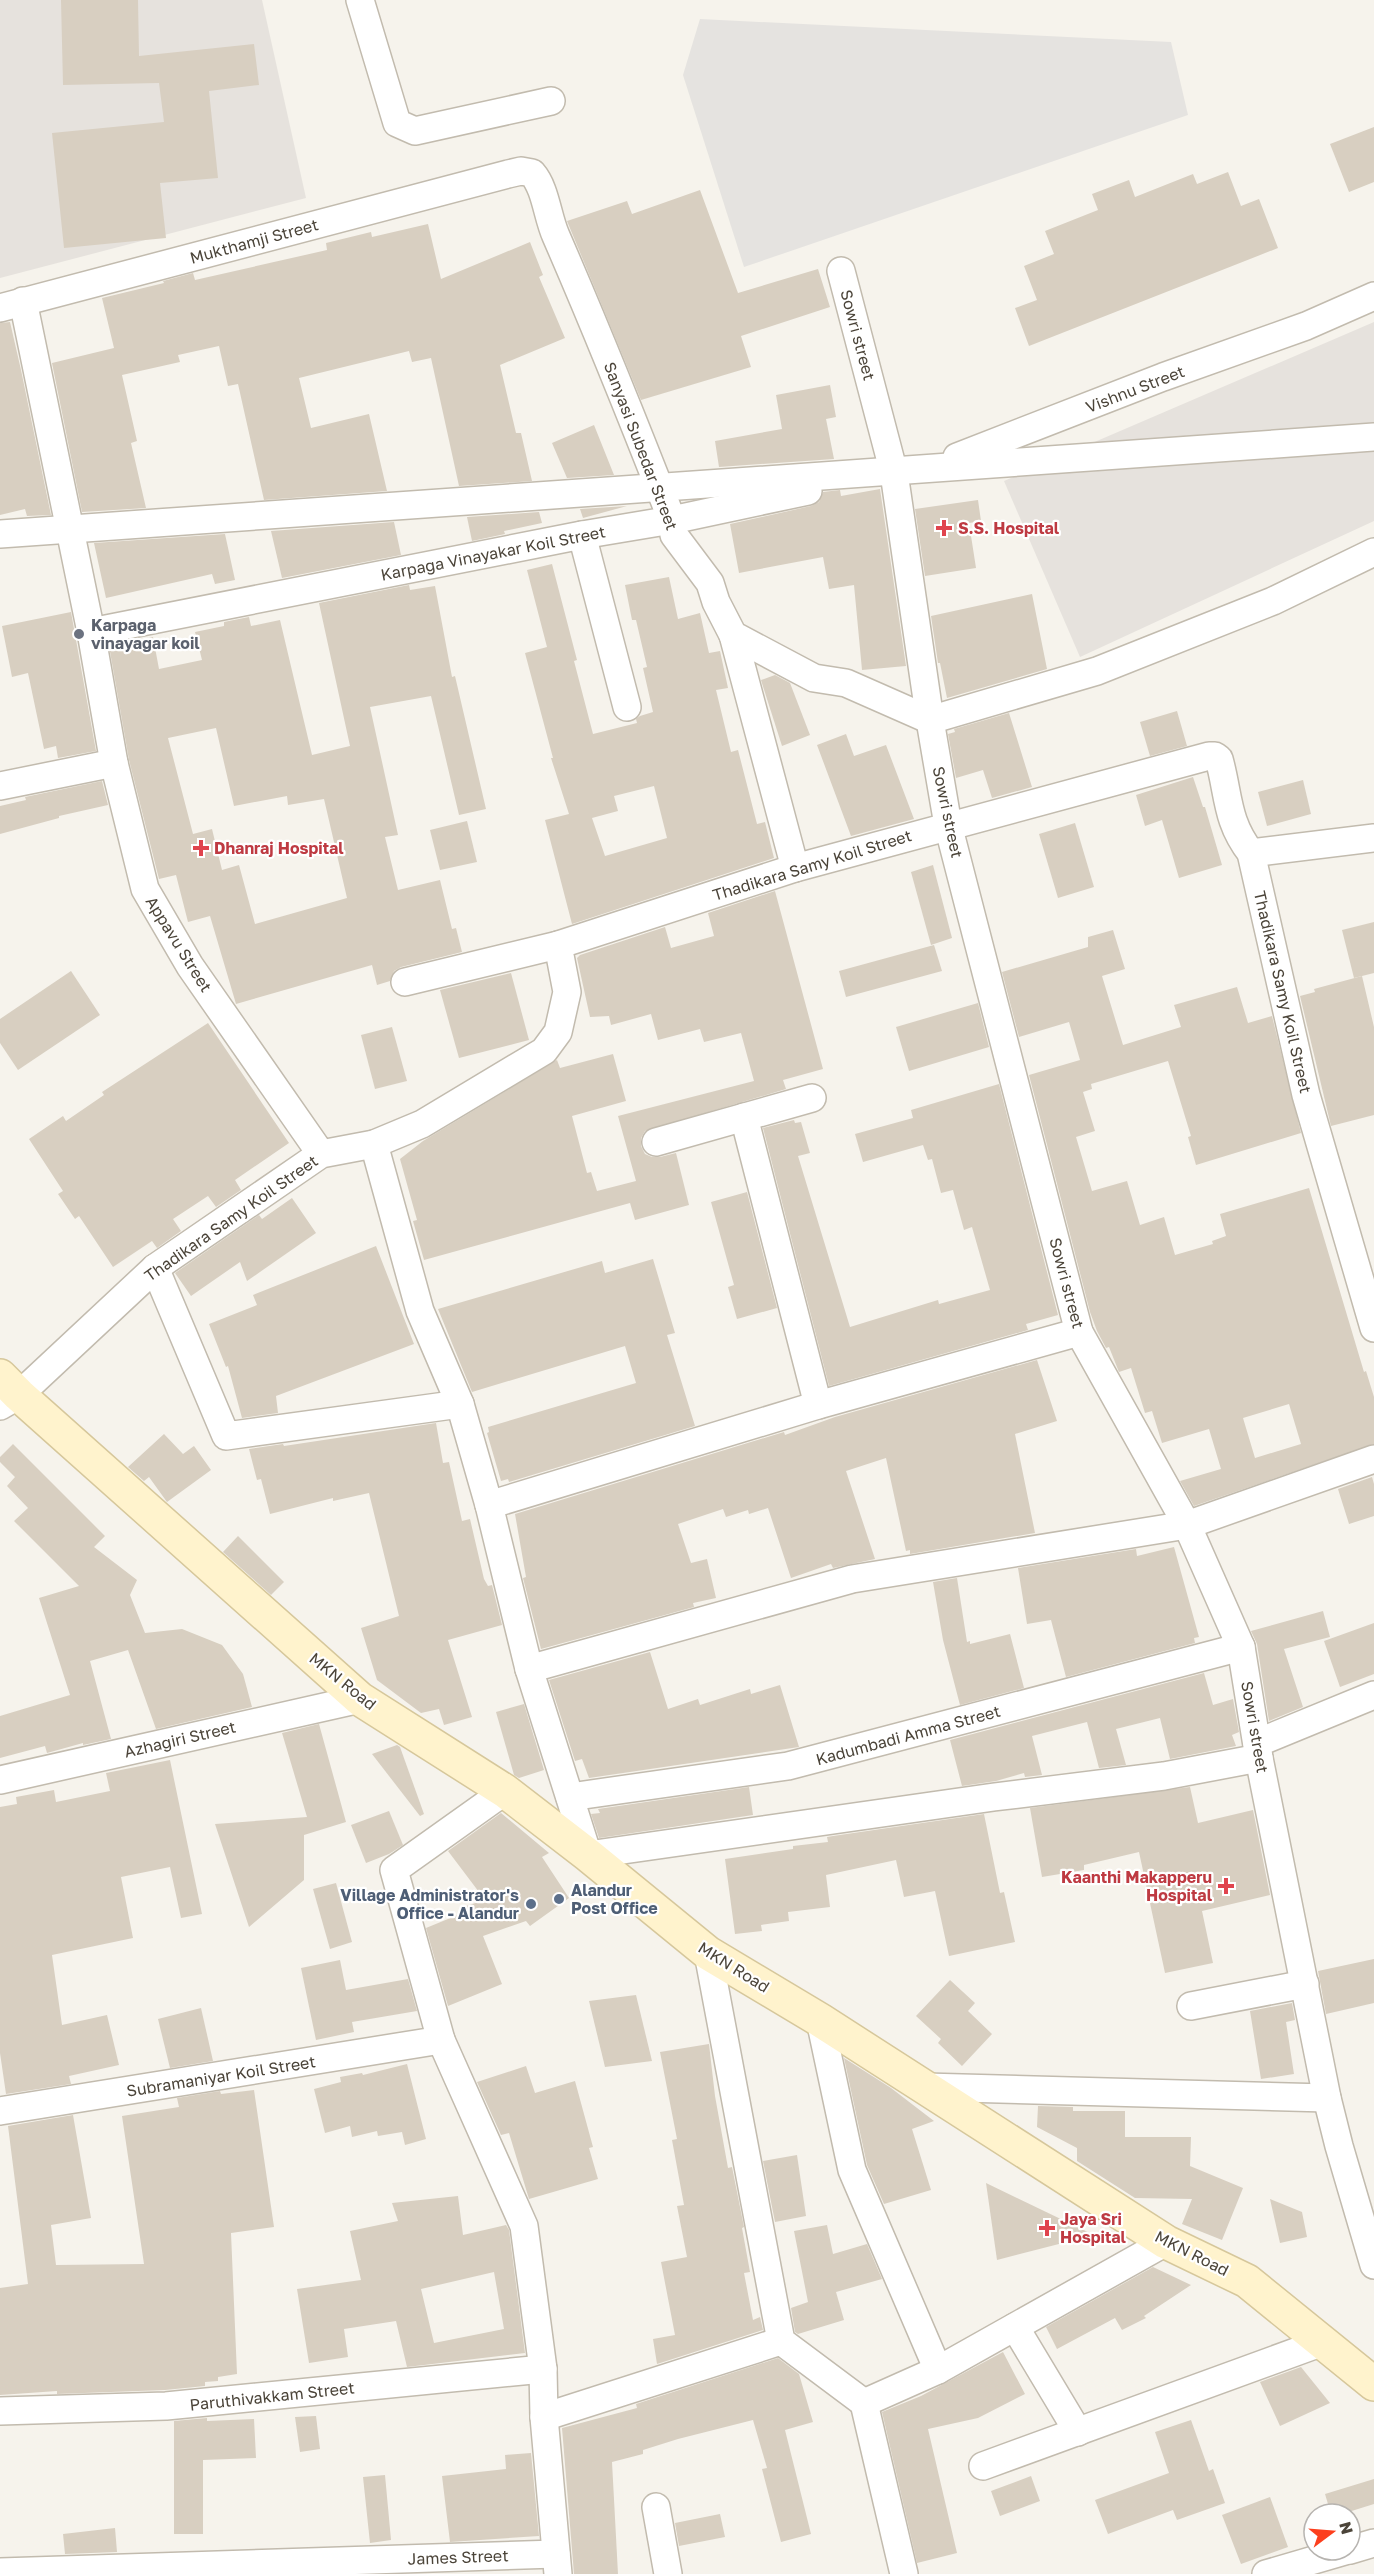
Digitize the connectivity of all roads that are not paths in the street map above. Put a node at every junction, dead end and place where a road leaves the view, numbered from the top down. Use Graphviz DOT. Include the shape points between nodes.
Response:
graph roads {
  1 [pos="360,0"];
  2 [pos="551,101"];
  3 [pos="508,174"];
  4 [pos="841,271"];
  5 [pos="1374,296"];
  6 [pos="11,305"];
  7 [pos="1374,437"];
  8 [pos="894,472"];
  9 [pos="672,520"];
  10 [pos="0,534"];
  11 [pos="582,535"];
  12 [pos="1374,552"];
  13 [pos="91,632"];
  14 [pos="733,635"];
  15 [pos="627,707"];
  16 [pos="930,720"];
  17 [pos="114,762"];
  18 [pos="0,786"];
  19 [pos="948,825"];
  20 [pos="1374,838"];
  21 [pos="1251,853"];
  22 [pos="795,868"];
  23 [pos="558,945"];
  24 [pos="405,982"];
  25 [pos="812,1098"];
  26 [pos="744,1117"];
  27 [pos="656,1142"];
  28 [pos="374,1144"];
  29 [pos="321,1154"];
  30 [pos="155,1268"];
  31 [pos="1374,1328"];
  32 [pos="1079,1332"];
  33 [pos="6,1392"];
  34 [pos="460,1404"];
  35 [pos="818,1406"];
  36 [pos="1374,1459"];
  37 [pos="489,1505"];
  38 [pos="1186,1525"];
  39 [pos="1241,1647"];
  40 [pos="529,1669"];
  41 [pos="1374,1695"];
  42 [pos="360,1699"];
  43 [pos="1258,1750"];
  44 [pos="0,1780"];
  45 [pos="505,1791"];
  46 [pos="570,1797"];
  47 [pos="588,1855"];
  48 [pos="708,1953"];
  49 [pos="1305,1984"];
  50 [pos="1191,2006"];
  51 [pos="820,2019"];
  52 [pos="441,2040"];
  53 [pos="925,2087"];
  54 [pos="1327,2098"];
  55 [pos="0,2111"];
  56 [pos="1166,2242"];
  57 [pos="1374,2265"];
  58 [pos="1015,2327"];
  59 [pos="781,2341"];
  60 [pos="1323,2342"];
  61 [pos="543,2369"];
  62 [pos="938,2370"];
  63 [pos="1374,2384"];
  64 [pos="864,2403"];
  65 [pos="0,2411"];
  66 [pos="544,2417"];
  67 [pos="1078,2432"];
  68 [pos="983,2466"];
  69 [pos="656,2507"];
  70 [pos="1308,2562"];
  71 [pos="557,2564"];
  72 [pos="0,2572"];
  73 [pos="668,2574"];
  74 [pos="904,2574"];
  75 [pos="1266,2574"];
  1 -- 2 [label="street" via="397,123 415,131"];
  3 -- 6 [label="street, Mukthamji Street"];
  3 -- 9 [label="street, Sanyasi Subedar Street" via="528,171 540,184 549,220"];
  4 -- 8 [label="street, Sowri street"];
  5 -- 8 [label="street, Vishnu Street" via="1306,326 1163,377 966,455"];
  6 -- 13 [label="street, Appavu Street"];
  7 -- 10 [label="street"];
  8 -- 9 [label="street, Karpaga Vinayakar Koil Street"];
  8 -- 16 [label="street, Sowri street"];
  9 -- 11 [label="street, Karpaga Vinayakar Koil Street"];
  9 -- 14 [label="street, Sanyasi Subedar Street" via="674,535 710,583"];
  11 -- 13 [label="street, Karpaga Vinayakar Koil Street"];
  11 -- 15 [label="street"];
  12 -- 16 [label="street" via="1274,601 1097,671"];
  13 -- 17 [label="street, Appavu Street"];
  14 -- 16 [label="street" via="814,678 846,683"];
  14 -- 22 [label="street, Sanyasi Subedar Street"];
  16 -- 19 [label="street, Sowri street"];
  17 -- 18 [label="street"];
  17 -- 29 [label="street, Appavu Street" via="145,889 190,966"];
  19 -- 21 [label="street, Thadikara Samy Koil Street" via="1215,756 1221,766 1230,814"];
  19 -- 22 [label="street, Thadikara Samy Koil Street"];
  19 -- 32 [label="street, Sowri street"];
  20 -- 21 [label="street"];
  21 -- 31 [label="street, Thadikara Samy Koil Street" via="1305,1095"];
  22 -- 23 [label="street, Thadikara Samy Koil Street"];
  23 -- 24 [label="street"];
  23 -- 28 [label="street, Thadikara Samy Koil Street" via="567,992 558,1032 544,1051 422,1124"];
  25 -- 26 [label="street"];
  26 -- 27 [label="street"];
  26 -- 35 [label="street"];
  28 -- 29 [label="street, Thadikara Samy Koil Street"];
  28 -- 34 [label="street" via="420,1311"];
  29 -- 30 [label="street, Thadikara Samy Koil Street"];
  30 -- 33 [label="street, Thadikara Samy Koil Street"];
  30 -- 34 [label="street" via="226,1436"];
  32 -- 35 [label="street"];
  32 -- 38 [label="street, Sowri street"];
  33 -- 42 [label="street, MKN Road"];
  34 -- 37 [label="street"];
  35 -- 37 [label="street"];
  36 -- 38 [label="street"];
  37 -- 40 [label="street"];
  38 -- 39 [label="street, Sowri street"];
  38 -- 40 [label="street" via="852,1579"];
  39 -- 43 [label="street, Sowri street"];
  39 -- 46 [label="street, Kadumbadi Amma Street" via="788,1766"];
  40 -- 46 [label="street"];
  41 -- 43 [label="street"];
  42 -- 44 [label="street, Azhagiri Street"];
  42 -- 45 [label="street, MKN Road"];
  43 -- 47 [label="street" via="1164,1776"];
  43 -- 49 [label="street, Sowri street"];
  45 -- 47 [label="street, MKN Road"];
  45 -- 52 [label="street" via="394,1870"];
  46 -- 47 [label="street"];
  47 -- 48 [label="street, MKN Road"];
  48 -- 51 [label="street, MKN Road"];
  48 -- 59 [label="street"];
  49 -- 50 [label="street"];
  49 -- 54 [label="street, Sowri street"];
  51 -- 53 [label="street, MKN Road"];
  51 -- 62 [label="street" via="852,2170"];
  52 -- 55 [label="street, Subramaniyar Koil Street"];
  52 -- 61 [label="street" via="524,2226"];
  53 -- 54 [label="street"];
  53 -- 56 [label="street, MKN Road"];
  54 -- 57 [label="street, Sowri street"];
  56 -- 58 [label="street"];
  56 -- 60 [label="street, MKN Road" via="1247,2281"];
  58 -- 62 [label="street"];
  58 -- 67 [label="street"];
  59 -- 64 [label="street"];
  59 -- 66 [label="street"];
  60 -- 63 [label="street, MKN Road"];
  60 -- 67 [label="street"];
  61 -- 65 [label="street, Paruthivakkam Street" via="166,2406"];
  61 -- 66 [label="street"];
  62 -- 64 [label="street"];
  64 -- 74 [label="street"];
  66 -- 71 [label="street"];
  67 -- 68 [label="street"];
  69 -- 73 [label="street"];
  70 -- 75 [label="street"];
  71 -- 72 [label="street, James Street"];
}
